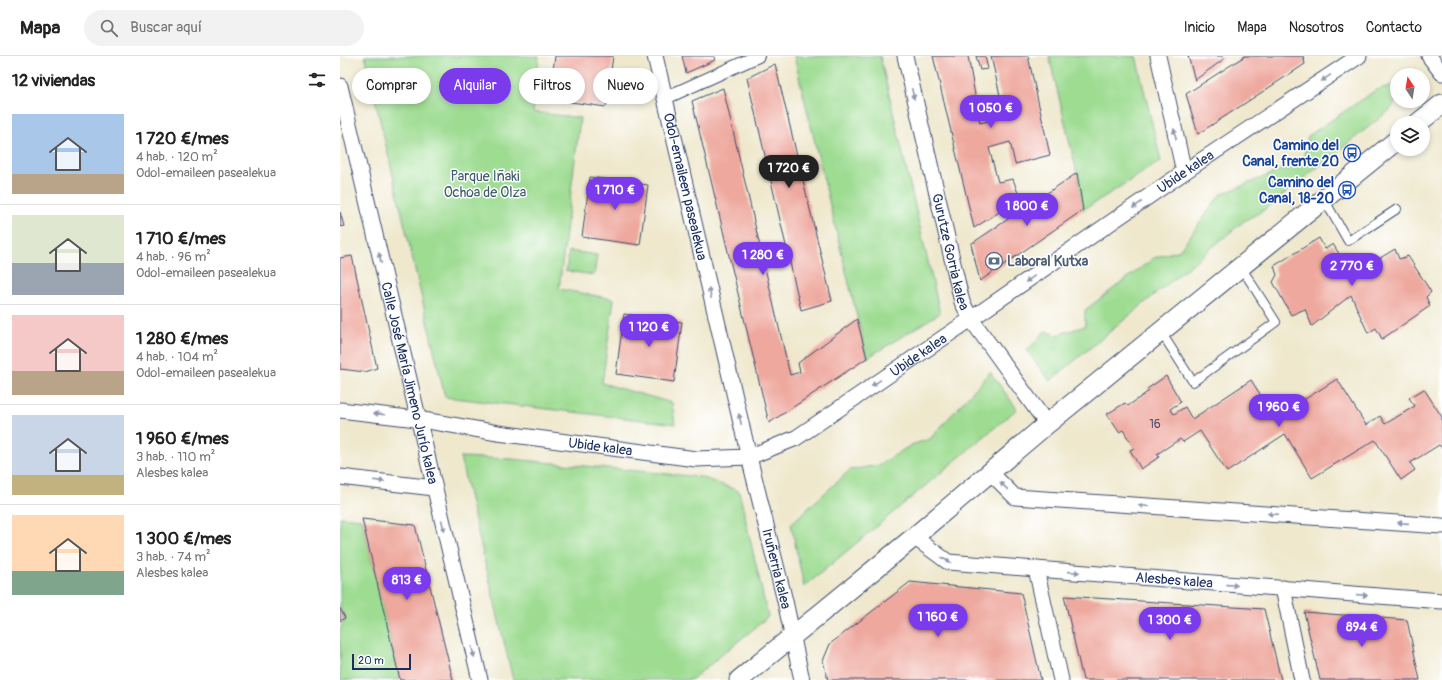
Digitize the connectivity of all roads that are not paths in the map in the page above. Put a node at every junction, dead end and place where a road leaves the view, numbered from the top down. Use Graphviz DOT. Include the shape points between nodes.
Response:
graph roads {
  1 [pos="655,56"];
  2 [pos="758,56"];
  3 [pos="904,56"];
  4 [pos="1158,56"];
  5 [pos="1359,56"];
  6 [pos="1429,56"];
  7 [pos="1442,73"];
  8 [pos="340,86"];
  9 [pos="672,95"];
  10 [pos="1442,104"];
  11 [pos="1427,116"];
  12 [pos="1390,146"];
  13 [pos="1184,172"];
  14 [pos="1324,200"];
  15 [pos="1397,209"];
  16 [pos="1241,267"];
  17 [pos="971,319"];
  18 [pos="1161,332"];
  19 [pos="340,410"];
  20 [pos="418,419"];
  21 [pos="1047,424"];
  22 [pos="749,457"];
  23 [pos="990,472"];
  24 [pos="340,477"];
  25 [pos="434,488"];
  26 [pos="1442,526"];
  27 [pos="914,537"];
  28 [pos="1036,569"];
  29 [pos="1283,588"];
  30 [pos="1442,601"];
  31 [pos="792,636"];
  32 [pos="480,680"];
  33 [pos="739,680"];
  34 [pos="802,680"];
  35 [pos="1062,680"];
  36 [pos="1302,680"];
  22 -- 1 [label="street, Odol-emaileen pasealekua, one-way"];
  2 -- 9 [label="street, Odol-emaileen pasealekua"];
  3 -- 17 [label="street, Gurutze Gorria kalea, one-way" via="962,302"];
  13 -- 4 [label="street, one-way"];
  5 -- 13 [label="street, Ubide kalea, one-way"];
  6 -- 7 [label="street"];
  20 -- 8 [label="street, Calle José María Jimeno Jurío kalea, one-way"];
  10 -- 11 [label="street"];
  12 -- 14 [label="street"];
  13 -- 17 [label="street, Ubide kalea, one-way"];
  14 -- 15 [label="lane" via="1348,241"];
  14 -- 16 [label="street"];
  16 -- 18 [label="street"];
  16 -- 18 [label="lane" via="1276,322 1193,382"];
  17 -- 21 [label="street, Gurutze Gorria kalea"];
  17 -- 22 [label="street, Ubide kalea, one-way" via="796,438"];
  18 -- 21 [label="street"];
  20 -- 19 [label="street, Ubide kalea, one-way"];
  20 -- 22 [label="street, Ubide kalea" via="498,433 696,459"];
  20 -- 25 [label="street, Calle José María Jimeno Jurío kalea"];
  21 -- 23 [label="street"];
  22 -- 31 [label="street, Iruñerria kalea"];
  26 -- 23 [label="street, one-way" via="1015,497"];
  23 -- 27 [label="street"];
  24 -- 25 [label="street, one-way"];
  25 -- 32 [label="street, Calle José María Jimeno Jurío kalea, one-way"];
  27 -- 28 [label="street, Alesbes kalea, one-way" via="948,562"];
  27 -- 31 [label="street"];
  28 -- 29 [label="street, Alesbes kalea, one-way"];
  28 -- 35 [label="street"];
  29 -- 30 [label="street, Alesbes kalea, one-way"];
  29 -- 36 [label="street"];
  31 -- 33 [label="street"];
  31 -- 34 [label="street, Iruñerria kalea"];
}
